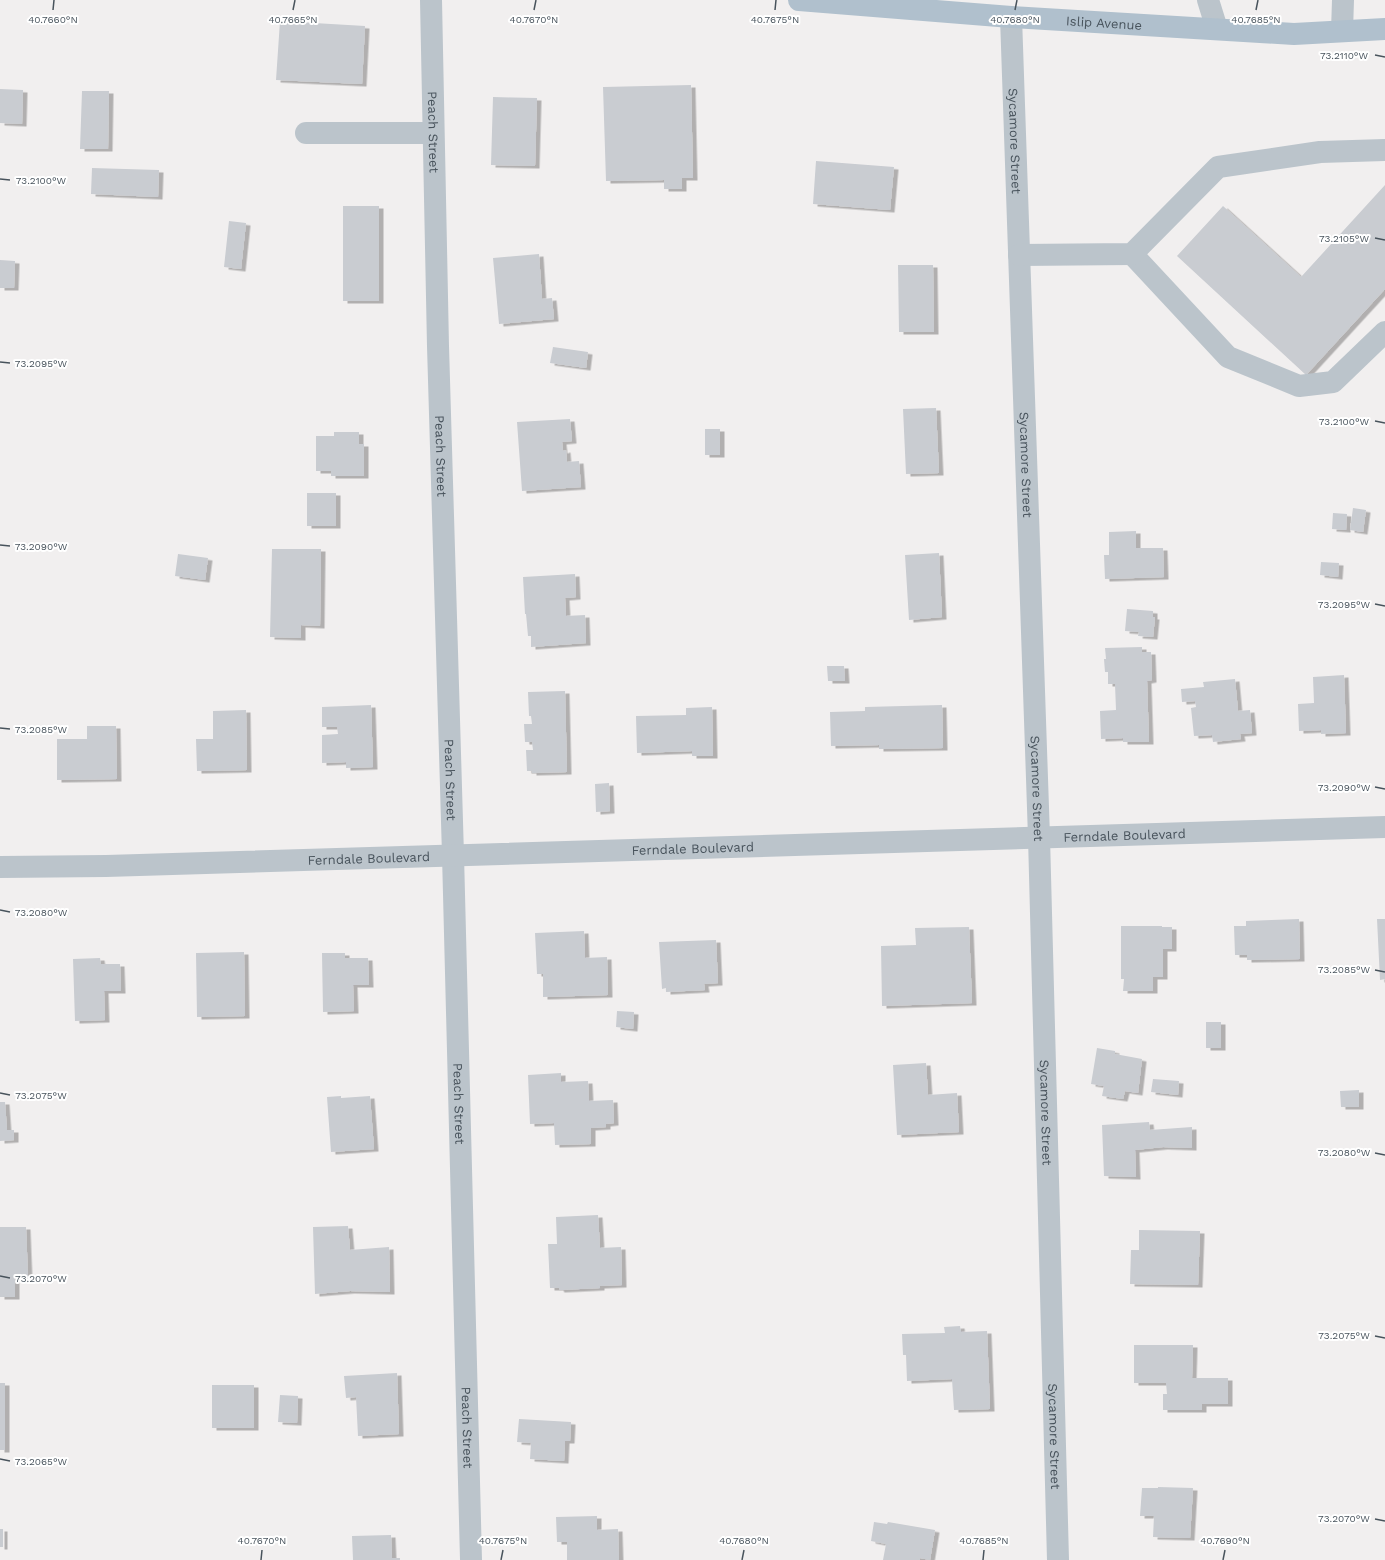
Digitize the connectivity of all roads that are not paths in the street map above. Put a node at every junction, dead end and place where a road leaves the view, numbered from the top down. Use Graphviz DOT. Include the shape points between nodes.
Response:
graph roads {
  1 [pos="431,0"];
  2 [pos="799,0"];
  3 [pos="1208,0"];
  4 [pos="1343,0"];
  5 [pos="839,2"];
  6 [pos="1011,17"];
  7 [pos="1385,29"];
  8 [pos="1217,30"];
  9 [pos="1342,31"];
  10 [pos="306,133"];
  11 [pos="433,133"];
  12 [pos="1385,150"];
  13 [pos="1132,254"];
  14 [pos="1019,255"];
  15 [pos="1385,332"];
  16 [pos="1385,827"];
  17 [pos="1039,837"];
  18 [pos="453,855"];
  19 [pos="0,867"];
  20 [pos="471,1560"];
  21 [pos="1058,1560"];
  1 -- 11 [label="street, Peach Street"];
  2 -- 5 [label="main road, Islip Avenue"];
  3 -- 8 [label="street"];
  4 -- 9 [label="street"];
  5 -- 6 [label="main road, Islip Avenue"];
  6 -- 8 [label="main road, Islip Avenue"];
  6 -- 14 [label="street, Sycamore Street"];
  7 -- 9 [label="main road, Islip Avenue"];
  8 -- 9 [label="main road, Islip Avenue" via="1294,34"];
  10 -- 11 [label="street"];
  11 -- 18 [label="street, Peach Street"];
  12 -- 13 [label="street" via="1320,152 1218,167"];
  13 -- 14 [label="street"];
  13 -- 15 [label="street" via="1228,357 1299,386 1333,382"];
  14 -- 17 [label="street, Sycamore Street"];
  16 -- 17 [label="street, Ferndale Boulevard"];
  17 -- 18 [label="street, Ferndale Boulevard"];
  17 -- 21 [label="street, Sycamore Street"];
  18 -- 19 [label="street, Ferndale Boulevard"];
  18 -- 20 [label="street, Peach Street"];
}
